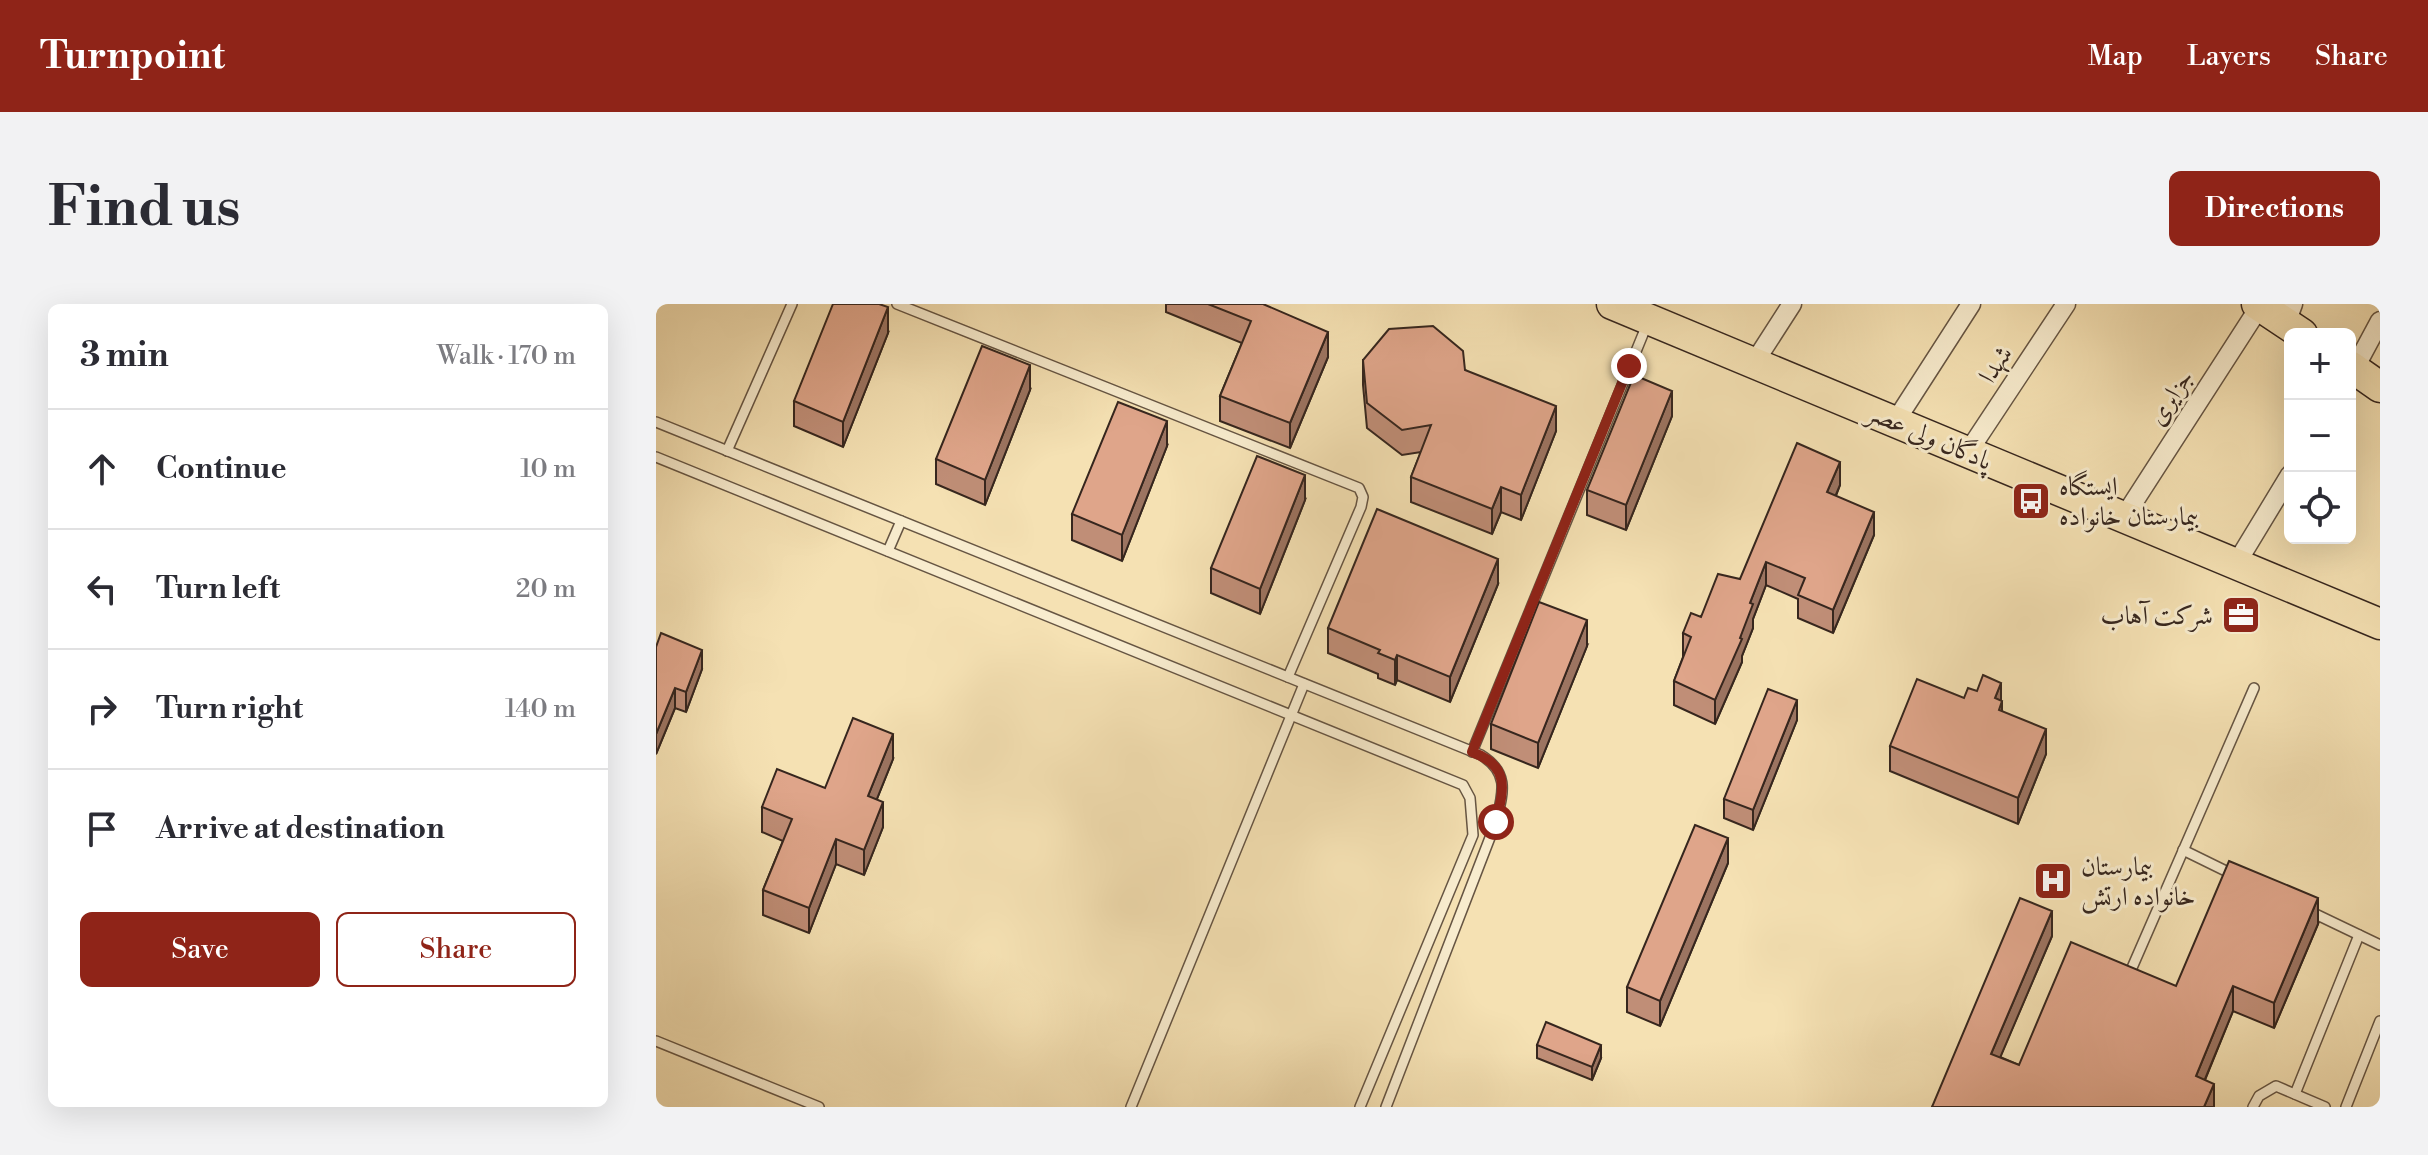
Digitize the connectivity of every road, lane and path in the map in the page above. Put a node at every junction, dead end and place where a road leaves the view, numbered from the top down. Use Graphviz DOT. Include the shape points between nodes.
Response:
graph roads {
  1 [pos="792,304"];
  2 [pos="897,304"];
  3 [pos="1612,304"];
  4 [pos="1792,304"];
  5 [pos="1971,304"];
  6 [pos="2066,304"];
  7 [pos="2259,305"];
  8 [pos="1652,312"];
  9 [pos="2294,320"];
  10 [pos="2380,321"];
  11 [pos="2356,362"];
  12 [pos="1754,363"];
  13 [pos="2356,374"];
  14 [pos="2380,387"];
  15 [pos="656,422"];
  16 [pos="1895,422"];
  17 [pos="727,451"];
  18 [pos="1968,452"];
  19 [pos="656,457"];
  20 [pos="2284,485"];
  21 [pos="2124,517"];
  22 [pos="901,521"];
  23 [pos="888,551"];
  24 [pos="2236,564"];
  25 [pos="2380,624"];
  26 [pos="1288,677"];
  27 [pos="1304,684"];
  28 [pos="2254,688"];
  29 [pos="1292,714"];
  30 [pos="1472,752"];
  31 [pos="2183,850"];
  32 [pos="2251,883"];
  33 [pos="2291,902"];
  34 [pos="2359,935"];
  35 [pos="2380,945"];
  36 [pos="2128,977"];
  37 [pos="2380,1021"];
  38 [pos="656,1041"];
  39 [pos="2295,1094"];
  40 [pos="819,1107"];
  41 [pos="1131,1107"];
  42 [pos="1360,1107"];
  43 [pos="1386,1107"];
  44 [pos="2253,1107"];
  45 [pos="2325,1107"];
  46 [pos="2346,1107"];
  1 -- 17 [label="lane"];
  2 -- 26 [label="lane" via="1359,488 1361,507"];
  3 -- 8 [label="main road, پادگان ولی عصر"];
  4 -- 12 [label="street"];
  5 -- 16 [label="street"];
  6 -- 18 [label="street, شهدا"];
  7 -- 9 [label="main road"];
  7 -- 21 [label="street, جزایری"];
  8 -- 12 [label="main road, پادگان ولی عصر"];
  8 -- 30 [label="lane"];
  10 -- 11 [label="street"];
  12 -- 16 [label="main road, پادگان ولی عصر"];
  13 -- 14 [label="main road"];
  15 -- 17 [label="lane"];
  16 -- 18 [label="main road, پادگان ولی عصر"];
  17 -- 22 [label="lane"];
  18 -- 21 [label="main road, پادگان ولی عصر"];
  19 -- 23 [label="lane"];
  20 -- 24 [label="street"];
  21 -- 24 [label="main road, پادگان ولی عصر"];
  22 -- 23 [label="lane"];
  22 -- 26 [label="lane"];
  23 -- 29 [label="lane"];
  24 -- 25 [label="main road, پادگان ولی عصر"];
  26 -- 27 [label="lane"];
  27 -- 29 [label="lane"];
  27 -- 30 [label="lane"];
  28 -- 31 [label="lane"];
  29 -- 41 [label="lane"];
  29 -- 42 [label="lane" via="1454,779 1470,798 1473,835"];
  30 -- 43 [label="lane" via="1493,763 1503,780 1496,822"];
  31 -- 32 [label="lane"];
  31 -- 36 [label="lane"];
  33 -- 34 [label="lane"];
  34 -- 35 [label="lane"];
  34 -- 39 [label="lane"];
  37 -- 46 [label="lane"];
  38 -- 40 [label="lane"];
  39 -- 44 [label="lane" via="2276,1086 2259,1096"];
  39 -- 45 [label="lane"];
}
